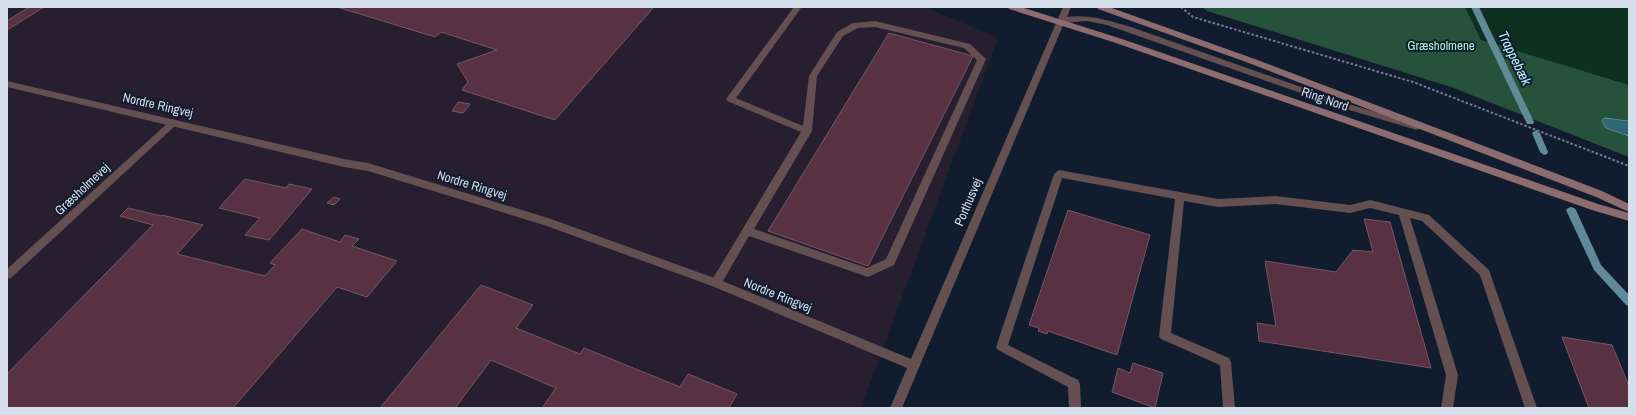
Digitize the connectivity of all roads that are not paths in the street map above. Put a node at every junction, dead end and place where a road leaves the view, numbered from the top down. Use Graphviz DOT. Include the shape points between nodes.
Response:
graph roads {
  1 [pos="1012,7"];
  2 [pos="1067,7"];
  3 [pos="1101,7"];
  4 [pos="797,8"];
  5 [pos="1060,21"];
  6 [pos="7,84"];
  7 [pos="174,122"];
  8 [pos="807,131"];
  9 [pos="1437,132"];
  10 [pos="1180,196"];
  11 [pos="1629,208"];
  12 [pos="1403,213"];
  13 [pos="1629,217"];
  14 [pos="747,231"];
  15 [pos="7,275"];
  16 [pos="716,283"];
  17 [pos="913,365"];
  18 [pos="896,408"];
  19 [pos="1075,408"];
  20 [pos="1229,408"];
  21 [pos="1447,408"];
  22 [pos="1531,408"];
  1 -- 5 [label="main road, Ring Nord"];
  2 -- 5 [label="street, Porthusvej"];
  3 -- 9 [label="main road, Ring Nord"];
  4 -- 8 [label="street" via="730,99"];
  5 -- 9 [label="street" via="1092,18 1348,108"];
  5 -- 13 [label="main road, Ring Nord"];
  5 -- 17 [label="street, Porthusvej"];
  6 -- 7 [label="street, Nordre Ringvej"];
  7 -- 15 [label="street, Græsholmevej"];
  7 -- 16 [label="street, Nordre Ringvej" via="368,167 547,222"];
  8 -- 14 [label="street"];
  8 -- 14 [label="street" via="813,76 840,34 856,25 874,24 967,46 982,59 890,262 868,273"];
  9 -- 11 [label="main road, Ring Nord"];
  10 -- 12 [label="street" via="1218,203 1276,200 1350,209 1370,204"];
  10 -- 19 [label="street" via="1059,174 1002,346 1074,384"];
  10 -- 20 [label="street" via="1165,336 1225,362"];
  12 -- 21 [label="street" via="1452,375"];
  12 -- 22 [label="street" via="1425,218 1485,272"];
  14 -- 16 [label="street"];
  16 -- 17 [label="street, Nordre Ringvej"];
  17 -- 18 [label="street, Porthusvej"];
}
